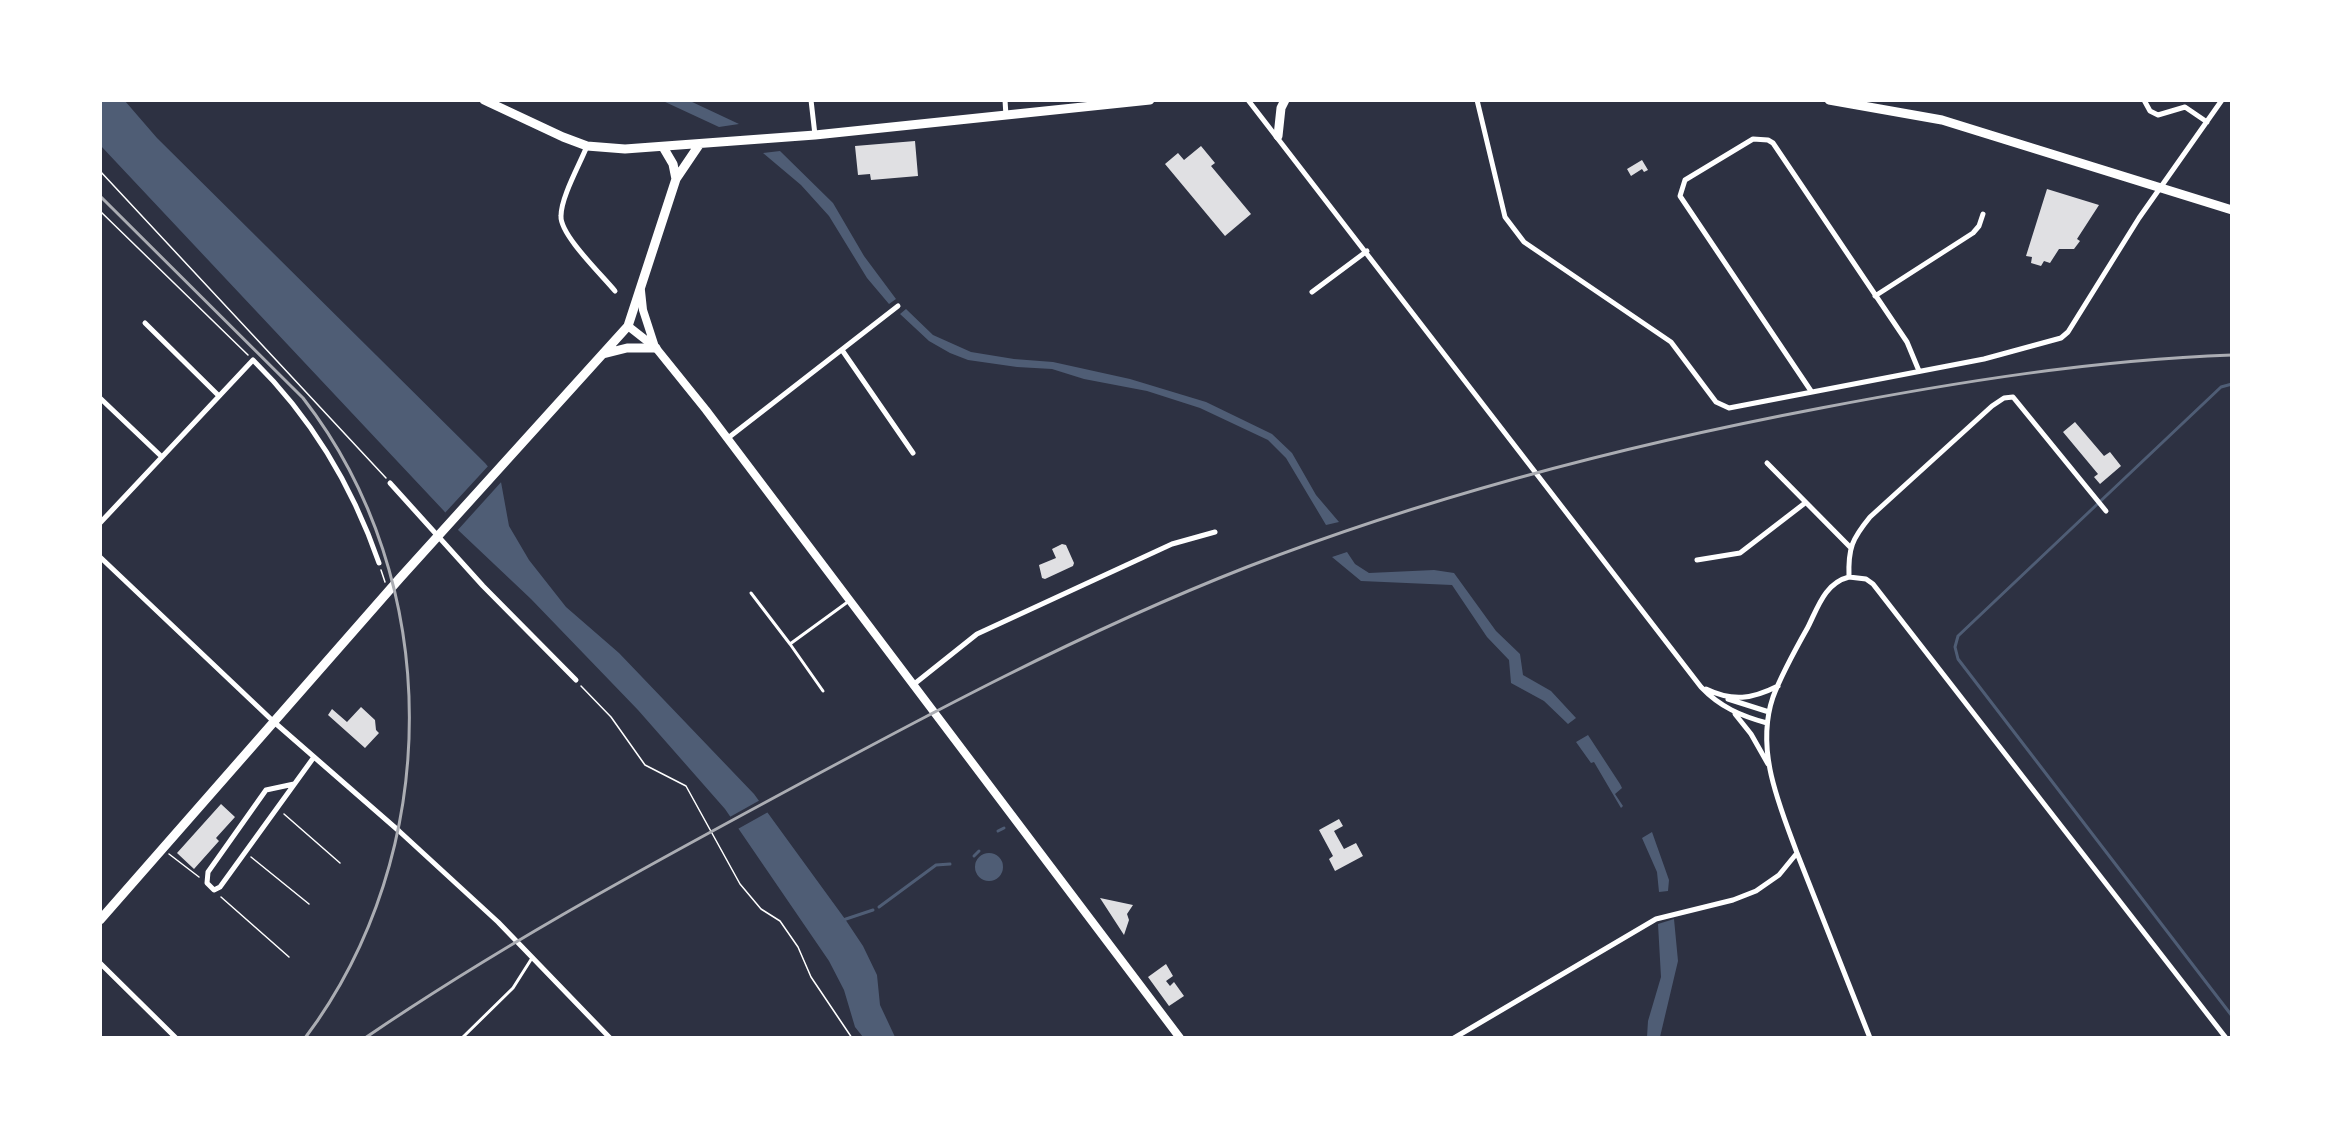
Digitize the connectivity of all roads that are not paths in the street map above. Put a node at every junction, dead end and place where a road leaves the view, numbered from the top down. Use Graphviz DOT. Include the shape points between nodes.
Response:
graph roads {
  1 [pos="484,100"];
  2 [pos="811,100"];
  3 [pos="1005,100"];
  4 [pos="1150,100"];
  5 [pos="1248,100"];
  6 [pos="1285,100"];
  7 [pos="1476,100"];
  8 [pos="1829,100"];
  9 [pos="2144,100"];
  10 [pos="2222,100"];
  11 [pos="1006,116"];
  12 [pos="2207,122"];
  13 [pos="815,135"];
  14 [pos="1278,136"];
  15 [pos="699,144"];
  16 [pos="587,146"];
  17 [pos="663,147"];
  18 [pos="676,179"];
  19 [pos="2161,189"];
  20 [pos="2232,210"];
  21 [pos="1983,214"];
  22 [pos="1367,251"];
  23 [pos="615,291"];
  24 [pos="641,291"];
  25 [pos="1312,292"];
  26 [pos="1875,296"];
  27 [pos="898,306"];
  28 [pos="145,323"];
  29 [pos="628,326"];
  30 [pos="656,348"];
  31 [pos="842,350"];
  32 [pos="603,354"];
  33 [pos="1919,371"];
  34 [pos="1812,391"];
  35 [pos="219,396"];
  36 [pos="100,398"];
  37 [pos="728,438"];
  38 [pos="913,453"];
  39 [pos="162,457"];
  40 [pos="1767,463"];
  41 [pos="390,483"];
  42 [pos="1805,503"];
  43 [pos="2105,509"];
  44 [pos="100,523"];
  45 [pos="1215,532"];
  46 [pos="440,534"];
  47 [pos="1850,547"];
  48 [pos="100,557"];
  49 [pos="1697,560"];
  50 [pos="379,563"];
  51 [pos="1849,577"];
  52 [pos="751,593"];
  53 [pos="850,600"];
  54 [pos="790,644"];
  55 [pos="576,680"];
  56 [pos="913,684"];
  57 [pos="1778,686"];
  58 [pos="1701,687"];
  59 [pos="823,691"];
  60 [pos="1720,696"];
  61 [pos="1729,709"];
  62 [pos="1769,712"];
  63 [pos="274,722"];
  64 [pos="1767,723"];
  65 [pos="314,757"];
  66 [pos="1770,768"];
  67 [pos="294,784"];
  68 [pos="1797,853"];
  69 [pos="100,920"];
  70 [pos="533,958"];
  71 [pos="100,963"];
  72 [pos="176,1038"];
  73 [pos="462,1038"];
  74 [pos="610,1038"];
  75 [pos="1180,1038"];
  76 [pos="1454,1038"];
  77 [pos="1870,1038"];
  78 [pos="2226,1038"];
  1 -- 16 [label="main road"];
  2 -- 13 [label="street"];
  3 -- 11 [label="street"];
  4 -- 11 [label="main road"];
  5 -- 14 [label="street"];
  6 -- 14 [label="main road"];
  7 -- 34 [label="street" via="1505,218 1524,243 1671,342 1722,406 1729,408"];
  8 -- 19 [label="main road" via="1942,120"];
  9 -- 12 [label="street" via="2150,111 2158,115 2185,107"];
  10 -- 12 [label="street"];
  11 -- 13 [label="main road"];
  12 -- 19 [label="street"];
  13 -- 15 [label="main road"];
  14 -- 22 [label="street"];
  15 -- 17 [label="main road"];
  15 -- 18 [label="main road"];
  16 -- 17 [label="main road"];
  16 -- 23 [label="street" via="561,218 566,232"];
  17 -- 18 [label="main road"];
  18 -- 24 [label="main road"];
  19 -- 20 [label="main road"];
  19 -- 33 [label="street" via="2061,338 1984,359"];
  21 -- 26 [label="street" via="1973,233"];
  22 -- 25 [label="street"];
  22 -- 58 [label="street"];
  24 -- 29 [label="main road"];
  24 -- 30 [label="main road"];
  26 -- 33 [label="street" via="1907,342"];
  26 -- 34 [label="street" via="1768,140 1753,139 1682,185 1682,201"];
  27 -- 31 [label="street"];
  28 -- 35 [label="street"];
  29 -- 30 [label="main road"];
  29 -- 32 [label="main road"];
  30 -- 32 [label="main road" via="627,348"];
  30 -- 37 [label="main road"];
  31 -- 37 [label="street"];
  31 -- 38 [label="street"];
  32 -- 46 [label="main road"];
  33 -- 34 [label="street"];
  35 -- 39 [label="street"];
  35 -- 50 [label="street" via="253,360 278,384 319,437 360,513"];
  36 -- 39 [label="street"];
  37 -- 53 [label="main road"];
  39 -- 44 [label="street"];
  40 -- 42 [label="street"];
  41 -- 46 [label="street"];
  42 -- 47 [label="street"];
  42 -- 49 [label="street" via="1740,553"];
  43 -- 47 [label="street" via="2013,397 2004,398 1870,517"];
  45 -- 56 [label="street" via="1172,544 977,634"];
  46 -- 55 [label="street" via="498,602"];
  46 -- 63 [label="main road"];
  47 -- 51 [label="street"];
  48 -- 63 [label="street"];
  51 -- 57 [label="street" via="1839,579 1826,592"];
  51 -- 78 [label="street" via="1866,579 1893,609"];
  52 -- 54 [label="lane"];
  53 -- 54 [label="lane"];
  53 -- 56 [label="main road"];
  54 -- 59 [label="lane"];
  56 -- 75 [label="main road"];
  57 -- 60 [label="street" via="1747,699"];
  57 -- 62 [label="street"];
  58 -- 60 [label="street"];
  58 -- 61 [label="street"];
  60 -- 62 [label="street"];
  61 -- 64 [label="street"];
  61 -- 66 [label="street" via="1751,734"];
  62 -- 64 [label="street"];
  63 -- 65 [label="street"];
  63 -- 69 [label="main road"];
  64 -- 66 [label="street"];
  65 -- 67 [label="street"];
  65 -- 70 [label="street" via="408,839"];
  66 -- 68 [label="street"];
  67 -- 67 [label="street" via="246,853 214,890 207,883 208,872 266,790"];
  68 -- 76 [label="street" via="1779,875 1756,891 1656,919"];
  68 -- 77 [label="street"];
  70 -- 73 [label="lane" via="513,988"];
  70 -- 74 [label="street"];
  71 -- 72 [label="street"];
}
